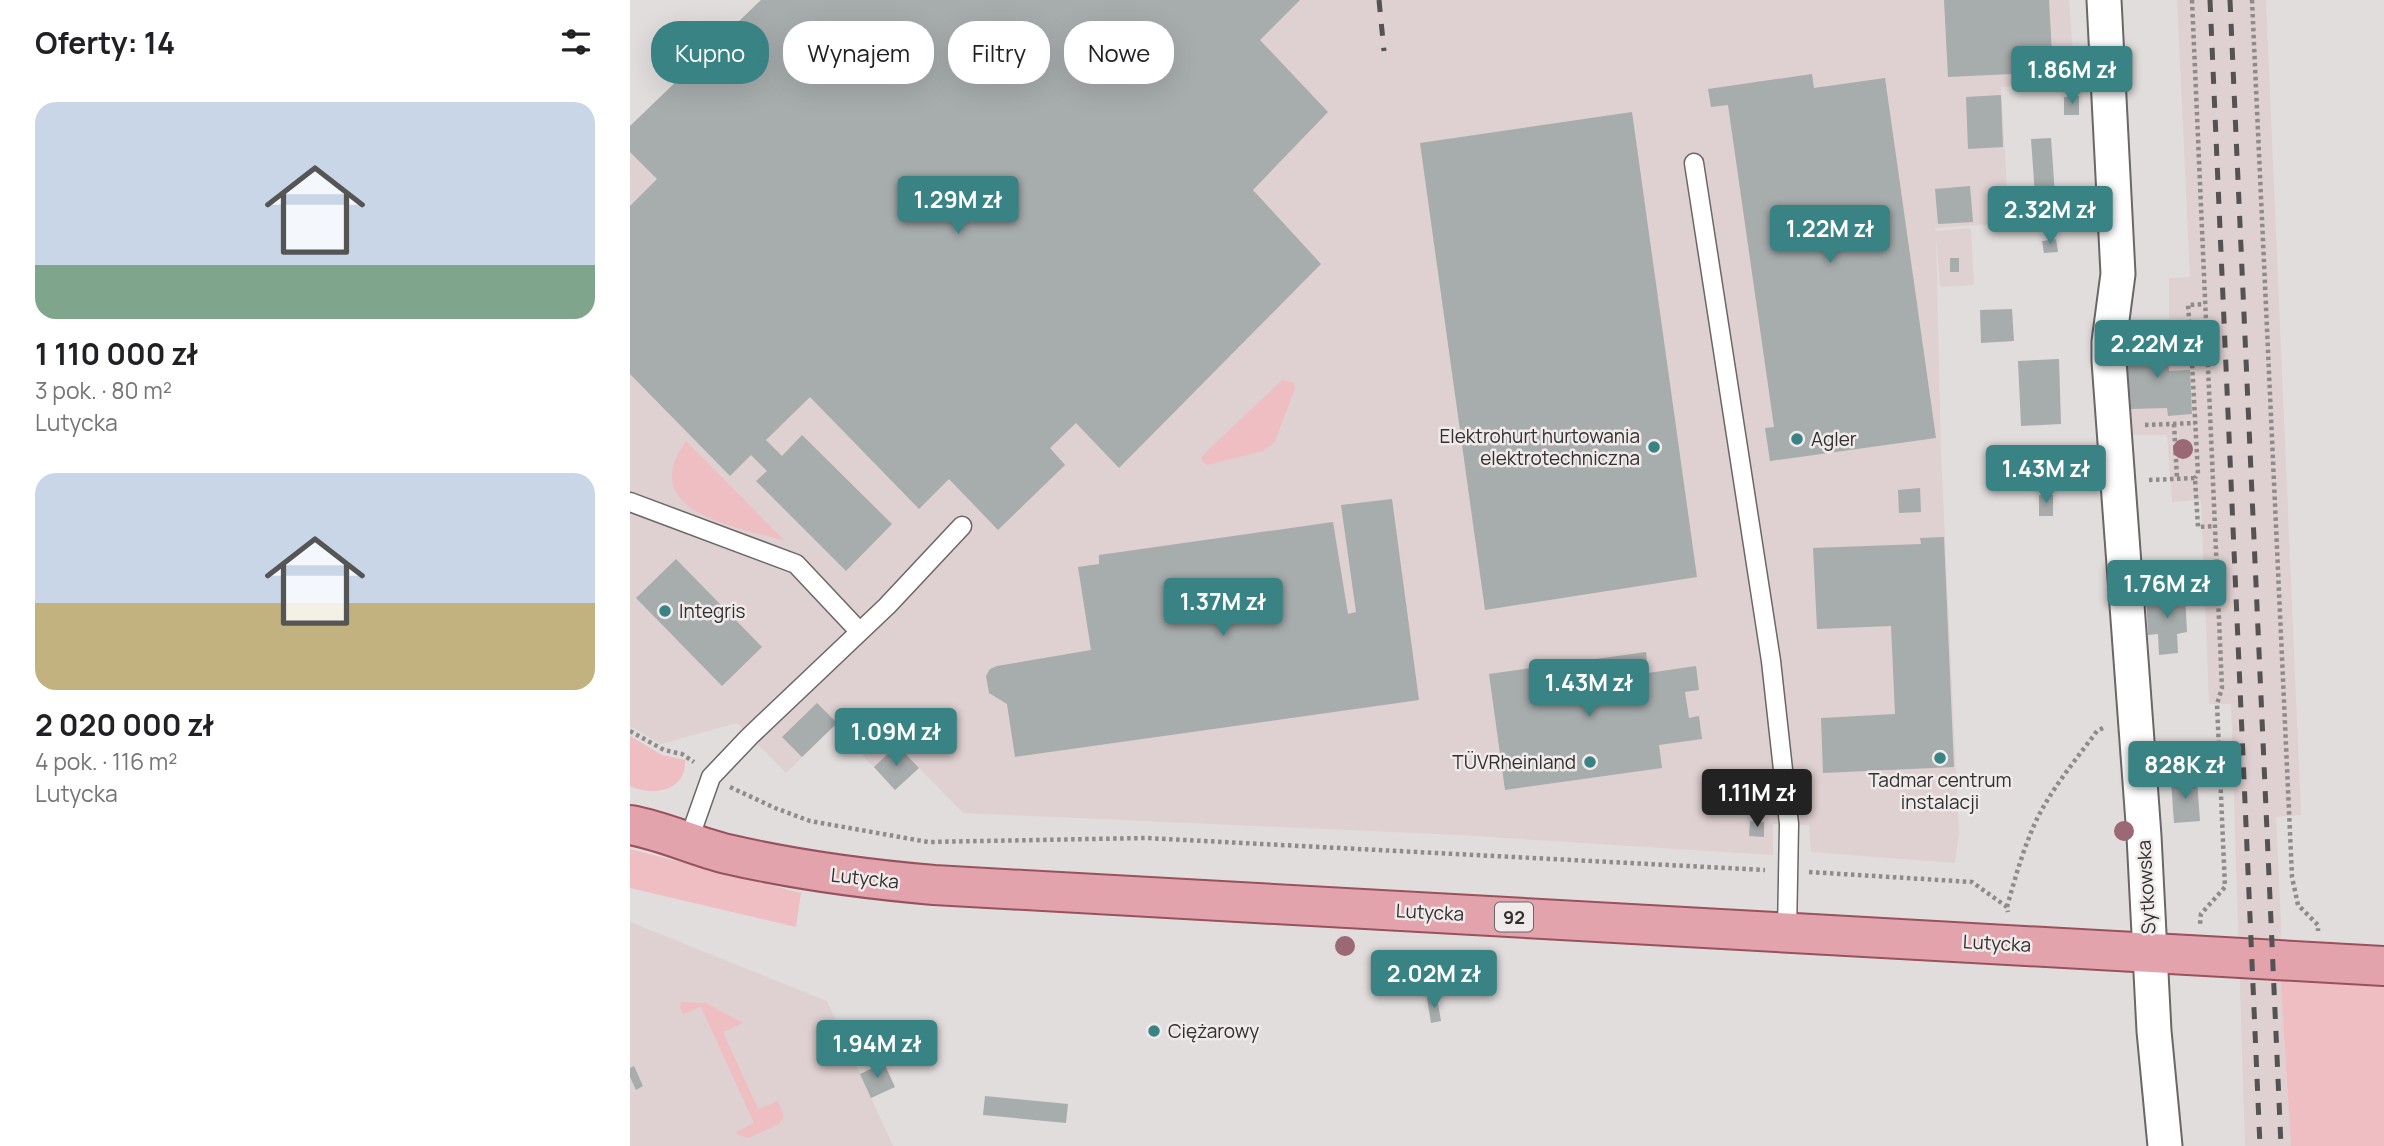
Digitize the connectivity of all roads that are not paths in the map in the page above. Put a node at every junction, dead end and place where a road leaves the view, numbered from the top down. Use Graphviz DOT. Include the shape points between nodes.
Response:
graph roads {
  1 [pos="2104,0"];
  2 [pos="1694,163"];
  3 [pos="630,502"];
  4 [pos="962,526"];
  5 [pos="859,631"];
  6 [pos="637,823"];
  7 [pos="688,842"];
  8 [pos="1787,932"];
  9 [pos="2150,953"];
  10 [pos="2384,966"];
  11 [pos="2165,1146"];
  1 -- 9 [label="street, Sytkowska" via="2118,274 2110,331 2112,426"];
  2 -- 8 [label="lane" via="1771,661 1789,824"];
  3 -- 5 [label="lane" via="796,564"];
  4 -- 5 [label="lane"];
  5 -- 7 [label="lane" via="711,777"];
  6 -- 7 [label="main road, Lutycka / 92"];
  7 -- 8 [label="main road, Lutycka / 92" via="796,869 934,885"];
  8 -- 9 [label="main road, Lutycka / 92"];
  9 -- 10 [label="main road, Lutycka / 92"];
  9 -- 11 [label="street, Sytkowska"];
}
